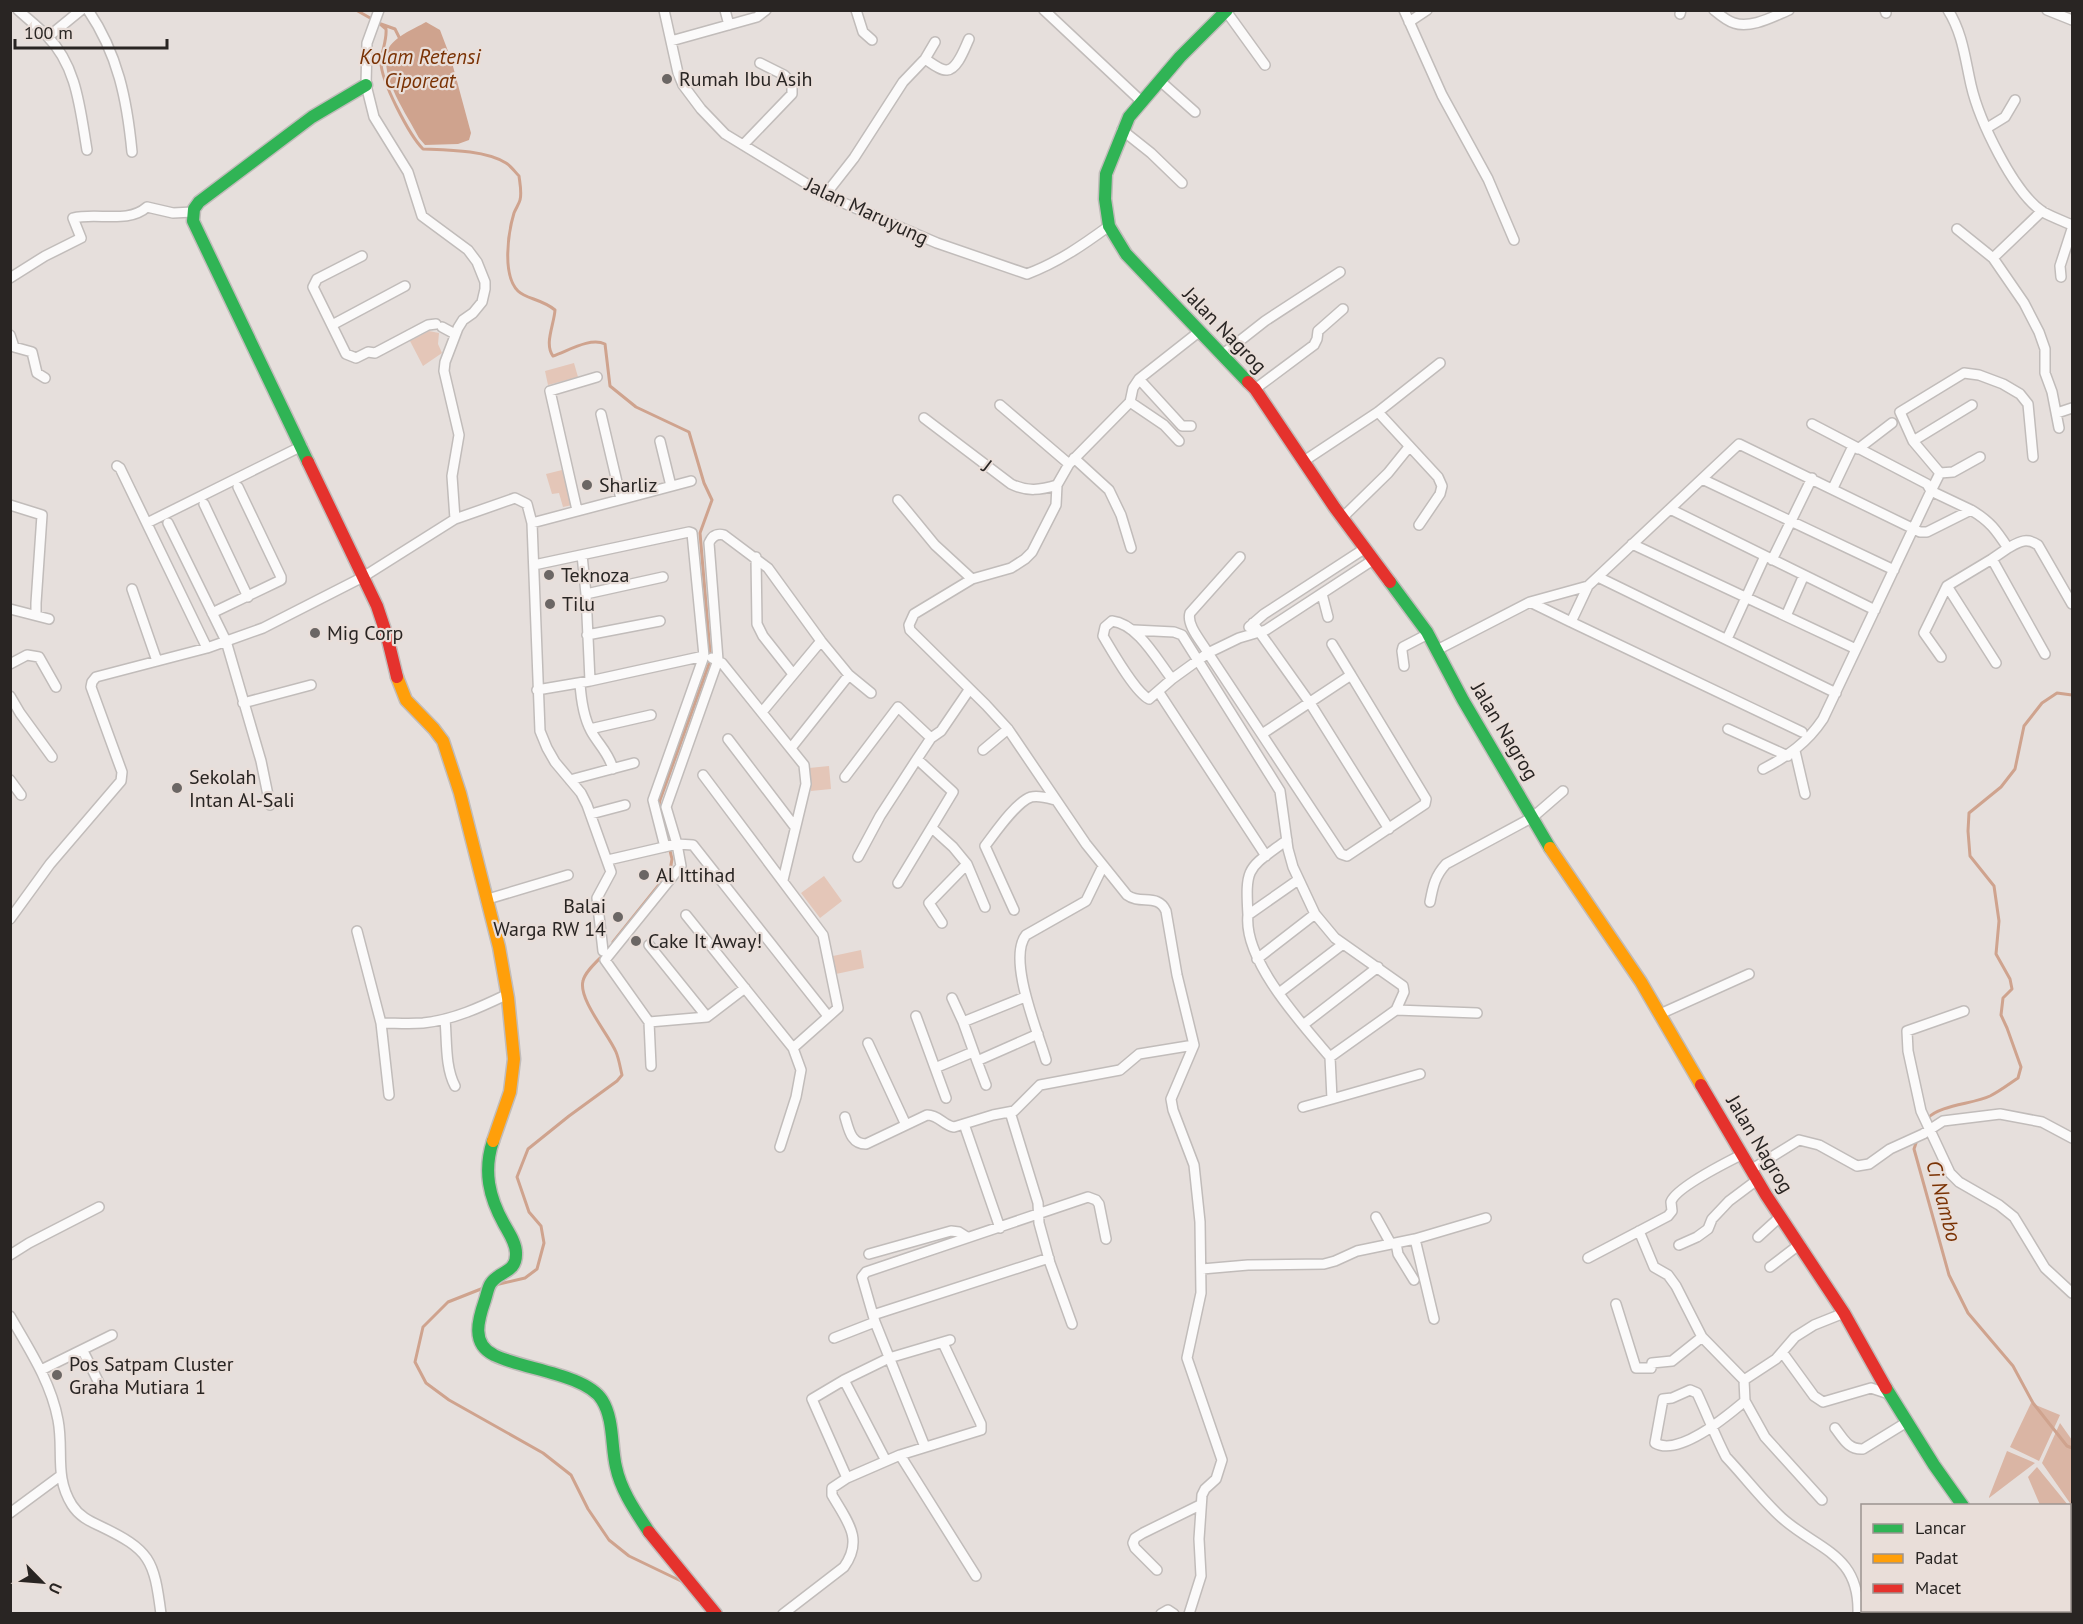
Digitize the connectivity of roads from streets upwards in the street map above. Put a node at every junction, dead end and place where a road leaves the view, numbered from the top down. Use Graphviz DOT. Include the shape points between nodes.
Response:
graph roads {
  1 [pos="18,10"];
  2 [pos="81,10"];
  3 [pos="88,10"];
  4 [pos="664,10"];
  5 [pos="725,10"];
  6 [pos="766,10"];
  7 [pos="856,10"];
  8 [pos="1044,10"];
  9 [pos="1404,10"];
  10 [pos="1427,10"];
  11 [pos="1714,10"];
  12 [pos="1789,10"];
  13 [pos="1948,10"];
  14 [pos="2047,10"];
  15 [pos="1226,11"];
  16 [pos="379,13"];
  17 [pos="2073,20"];
  18 [pos="1409,21"];
  19 [pos="729,25"];
  20 [pos="48,37"];
  21 [pos="969,39"];
  22 [pos="872,40"];
  23 [pos="671,41"];
  24 [pos="935,42"];
  25 [pos="925,59"];
  26 [pos="760,63"];
  27 [pos="1265,65"];
  28 [pos="1160,80"];
  29 [pos="366,86"];
  30 [pos="2015,100"];
  31 [pos="1141,101"];
  32 [pos="1195,112"];
  33 [pos="1987,129"];
  34 [pos="1122,130"];
  35 [pos="743,145"];
  36 [pos="87,150"];
  37 [pos="132,152"];
  38 [pos="1182,183"];
  39 [pos="825,195"];
  40 [pos="2042,211"];
  41 [pos="193,212"];
  42 [pos="1109,226"];
  43 [pos="2073,227"];
  44 [pos="1957,229"];
  45 [pos="1514,240"];
  46 [pos="362,256"];
  47 [pos="1993,258"];
  48 [pos="1340,272"];
  49 [pos="10,278"];
  50 [pos="2061,278"];
  51 [pos="405,286"];
  52 [pos="1343,309"];
  53 [pos="332,325"];
  54 [pos="1200,331"];
  55 [pos="455,334"];
  56 [pos="10,336"];
  57 [pos="1223,354"];
  58 [pos="1440,363"];
  59 [pos="597,377"];
  60 [pos="45,378"];
  61 [pos="1139,379"];
  62 [pos="1255,389"];
  63 [pos="1130,402"];
  64 [pos="1000,405"];
  65 [pos="1972,405"];
  66 [pos="2073,408"];
  67 [pos="1378,412"];
  68 [pos="2057,413"];
  69 [pos="601,414"];
  70 [pos="924,418"];
  71 [pos="1892,423"];
  72 [pos="1812,424"];
  73 [pos="1191,426"];
  74 [pos="2059,428"];
  75 [pos="660,441"];
  76 [pos="1179,441"];
  77 [pos="1913,441"];
  78 [pos="302,446"];
  79 [pos="1409,447"];
  80 [pos="1856,448"];
  81 [pos="1980,457"];
  82 [pos="2033,457"];
  83 [pos="1071,461"];
  84 [pos="1304,461"];
  85 [pos="117,466"];
  86 [pos="1940,473"];
  87 [pos="1702,478"];
  88 [pos="1812,478"];
  89 [pos="691,481"];
  90 [pos="1057,485"];
  91 [pos="671,486"];
  92 [pos="238,487"];
  93 [pos="1833,488"];
  94 [pos="1931,491"];
  95 [pos="621,499"];
  96 [pos="898,500"];
  97 [pos="204,504"];
  98 [pos="10,505"];
  99 [pos="1670,509"];
  100 [pos="577,510"];
  101 [pos="1971,510"];
  102 [pos="1342,517"];
  103 [pos="455,519"];
  104 [pos="1791,521"];
  105 [pos="147,523"];
  106 [pos="168,523"];
  107 [pos="532,523"];
  108 [pos="1419,525"];
  109 [pos="1913,529"];
  110 [pos="1632,544"];
  111 [pos="1131,548"];
  112 [pos="2008,548"];
  113 [pos="1364,549"];
  114 [pos="582,555"];
  115 [pos="756,557"];
  116 [pos="1240,557"];
  117 [pos="1768,558"];
  118 [pos="1992,559"];
  119 [pos="1373,560"];
  120 [pos="534,566"];
  121 [pos="1894,570"];
  122 [pos="1804,575"];
  123 [pos="363,577"];
  124 [pos="663,577"];
  125 [pos="1598,577"];
  126 [pos="972,579"];
  127 [pos="1588,586"];
  128 [pos="1947,586"];
  129 [pos="132,589"];
  130 [pos="586,594"];
  131 [pos="1322,594"];
  132 [pos="248,597"];
  133 [pos="1746,597"];
  134 [pos="1530,602"];
  135 [pos="2073,604"];
  136 [pos="10,609"];
  137 [pos="1875,610"];
  138 [pos="212,613"];
  139 [pos="36,615"];
  140 [pos="1328,616"];
  141 [pos="1786,616"];
  142 [pos="49,619"];
  143 [pos="660,621"];
  144 [pos="1571,622"];
  145 [pos="1253,623"];
  146 [pos="1134,630"];
  147 [pos="1260,633"];
  148 [pos="1428,634"];
  149 [pos="587,635"];
  150 [pos="1239,638"];
  151 [pos="1727,639"];
  152 [pos="226,641"];
  153 [pos="820,641"];
  154 [pos="1332,644"];
  155 [pos="207,648"];
  156 [pos="1856,649"];
  157 [pos="1437,650"];
  158 [pos="1209,653"];
  159 [pos="2045,654"];
  160 [pos="704,656"];
  161 [pos="1941,657"];
  162 [pos="718,660"];
  163 [pos="157,661"];
  164 [pos="1198,661"];
  165 [pos="1996,663"];
  166 [pos="10,664"];
  167 [pos="1404,666"];
  168 [pos="794,674"];
  169 [pos="849,675"];
  170 [pos="1351,675"];
  171 [pos="1172,679"];
  172 [pos="585,682"];
  173 [pos="311,685"];
  174 [pos="56,687"];
  175 [pos="537,690"];
  176 [pos="969,690"];
  177 [pos="1158,691"];
  178 [pos="871,693"];
  179 [pos="1836,693"];
  180 [pos="10,696"];
  181 [pos="243,703"];
  182 [pos="1310,703"];
  183 [pos="762,712"];
  184 [pos="20,713"];
  185 [pos="651,715"];
  186 [pos="10,721"];
  187 [pos="590,729"];
  188 [pos="1008,729"];
  189 [pos="1728,729"];
  190 [pos="1802,732"];
  191 [pos="1262,734"];
  192 [pos="932,738"];
  193 [pos="728,739"];
  194 [pos="791,748"];
  195 [pos="983,750"];
  196 [pos="1792,753"];
  197 [pos="52,758"];
  198 [pos="917,759"];
  199 [pos="634,763"];
  200 [pos="613,769"];
  201 [pos="1763,769"];
  202 [pos="703,776"];
  203 [pos="845,777"];
  204 [pos="10,780"];
  205 [pos="570,780"];
  206 [pos="1563,791"];
  207 [pos="1805,794"];
  208 [pos="21,795"];
  209 [pos="1055,800"];
  210 [pos="270,805"];
  211 [pos="625,805"];
  212 [pos="591,814"];
  213 [pos="1533,817"];
  214 [pos="795,827"];
  215 [pos="932,828"];
  216 [pos="1389,829"];
  217 [pos="1287,840"];
  218 [pos="677,844"];
  219 [pos="665,847"];
  220 [pos="1266,856"];
  221 [pos="858,857"];
  222 [pos="608,860"];
  223 [pos="967,864"];
  224 [pos="1103,866"];
  225 [pos="568,875"];
  226 [pos="783,880"];
  227 [pos="1298,880"];
  228 [pos="898,883"];
  229 [pos="488,900"];
  230 [pos="1430,902"];
  231 [pos="985,908"];
  232 [pos="1014,910"];
  233 [pos="1315,914"];
  234 [pos="686,915"];
  235 [pos="1248,915"];
  236 [pos="10,919"];
  237 [pos="942,923"];
  238 [pos="357,931"];
  239 [pos="1343,944"];
  240 [pos="649,945"];
  241 [pos="604,956"];
  242 [pos="1257,959"];
  243 [pos="1378,967"];
  244 [pos="1749,974"];
  245 [pos="745,988"];
  246 [pos="1279,993"];
  247 [pos="508,994"];
  248 [pos="1025,996"];
  249 [pos="952,998"];
  250 [pos="1396,1010"];
  251 [pos="1964,1011"];
  252 [pos="1477,1013"];
  253 [pos="1660,1014"];
  254 [pos="828,1016"];
  255 [pos="916,1016"];
  256 [pos="707,1017"];
  257 [pos="445,1019"];
  258 [pos="649,1022"];
  259 [pos="381,1023"];
  260 [pos="963,1023"];
  261 [pos="1303,1025"];
  262 [pos="1038,1034"];
  263 [pos="868,1043"];
  264 [pos="1194,1045"];
  265 [pos="793,1048"];
  266 [pos="975,1057"];
  267 [pos="1330,1057"];
  268 [pos="1046,1060"];
  269 [pos="651,1065"];
  270 [pos="935,1068"];
  271 [pos="1420,1074"];
  272 [pos="986,1085"];
  273 [pos="455,1086"];
  274 [pos="389,1095"];
  275 [pos="946,1098"];
  276 [pos="1332,1099"];
  277 [pos="1303,1107"];
  278 [pos="1010,1112"];
  279 [pos="845,1118"];
  280 [pos="964,1124"];
  281 [pos="906,1125"];
  282 [pos="1927,1128"];
  283 [pos="2073,1138"];
  284 [pos="780,1147"];
  285 [pos="1743,1154"];
  286 [pos="1754,1175"];
  287 [pos="99,1207"];
  288 [pos="1038,1214"];
  289 [pos="1781,1216"];
  290 [pos="1376,1217"];
  291 [pos="1486,1218"];
  292 [pos="1000,1228"];
  293 [pos="1639,1231"];
  294 [pos="967,1237"];
  295 [pos="1758,1238"];
  296 [pos="1106,1239"];
  297 [pos="1416,1239"];
  298 [pos="1393,1244"];
  299 [pos="1800,1244"];
  300 [pos="1679,1245"];
  301 [pos="869,1254"];
  302 [pos="10,1255"];
  303 [pos="1049,1258"];
  304 [pos="1587,1258"];
  305 [pos="1770,1267"];
  306 [pos="1202,1269"];
  307 [pos="1414,1280"];
  308 [pos="2073,1293"];
  309 [pos="1616,1304"];
  310 [pos="1844,1313"];
  311 [pos="10,1316"];
  312 [pos="874,1318"];
  313 [pos="1434,1319"];
  314 [pos="1072,1324"];
  315 [pos="112,1335"];
  316 [pos="1702,1337"];
  317 [pos="834,1338"];
  318 [pos="82,1351"];
  319 [pos="1782,1352"];
  320 [pos="889,1358"];
  321 [pos="41,1370"];
  322 [pos="844,1380"];
  323 [pos="1744,1380"];
  324 [pos="99,1383"];
  325 [pos="1889,1394"];
  326 [pos="1744,1401"];
  327 [pos="1907,1422"];
  328 [pos="1713,1427"];
  329 [pos="1835,1428"];
  330 [pos="926,1447"];
  331 [pos="900,1455"];
  332 [pos="886,1461"];
  333 [pos="60,1476"];
  334 [pos="847,1478"];
  335 [pos="1822,1500"];
  336 [pos="1962,1504"];
  337 [pos="1200,1505"];
  338 [pos="11,1513"];
  339 [pos="1157,1570"];
  340 [pos="976,1576"];
  341 [pos="1859,1610"];
  342 [pos="161,1614"];
  343 [pos="716,1614"];
  344 [pos="783,1614"];
  345 [pos="1161,1614"];
  346 [pos="1173,1614"];
  347 [pos="1189,1614"];
  1 -- 20 [label="street"];
  2 -- 20 [label="street"];
  3 -- 37 [label="street" via="120,76"];
  4 -- 23 [label="street, Jalan Maruyung"];
  5 -- 19 [label="street"];
  6 -- 19 [label="street" via="757,17"];
  7 -- 22 [label="street" via="863,32"];
  8 -- 31 [label="street"];
  9 -- 18 [label="street"];
  10 -- 18 [label="street"];
  11 -- 12 [label="street" via="1735,24 1748,25"];
  13 -- 33 [label="street" via="1959,31 1971,88"];
  14 -- 17 [label="street"];
  15 -- 27 [label="street"];
  15 -- 28 [label="street, Jalan Nagrog"];
  16 -- 29 [label="street" via="367,43"];
  18 -- 45 [label="street"];
  19 -- 23 [label="street"];
  20 -- 36 [label="street" via="72,76"];
  21 -- 25 [label="street" via="949,69 943,70"];
  23 -- 35 [label="street, Jalan Maruyung" via="678,73 688,93 718,129"];
  24 -- 25 [label="street"];
  25 -- 39 [label="street" via="903,82"];
  26 -- 35 [label="street" via="784,75 792,83 792,94"];
  28 -- 31 [label="street, Jalan Nagrog"];
  28 -- 32 [label="street"];
  29 -- 41 [label="street" via="286,134 199,202"];
  29 -- 55 [label="street" via="374,117 408,172 422,216 468,250 485,282 482,302"];
  30 -- 33 [label="street" via="2006,117"];
  31 -- 34 [label="street, Jalan Nagrog"];
  33 -- 40 [label="street" via="2010,173"];
  34 -- 38 [label="street"];
  34 -- 42 [label="street, Jalan Nagrog" via="1106,174 1105,212"];
  35 -- 39 [label="street, Jalan Maruyung"];
  39 -- 42 [label="street, Jalan Maruyung" via="937,243 1027,274 1081,247"];
  40 -- 43 [label="street"];
  40 -- 47 [label="street"];
  41 -- 49 [label="street" via="172,213 147,207 139,214 73,218 81,238"];
  41 -- 78 [label="street" via="193,220"];
  42 -- 54 [label="street, Jalan Nagrog" via="1126,254"];
  43 -- 50 [label="street" via="2060,266"];
  44 -- 47 [label="street"];
  46 -- 53 [label="street" via="317,279 313,287"];
  47 -- 68 [label="street" via="2039,332"];
  48 -- 57 [label="street"];
  51 -- 53 [label="street"];
  52 -- 62 [label="street" via="1318,331 1314,345"];
  53 -- 55 [label="street" via="346,354 356,358 435,325"];
  54 -- 57 [label="street, Jalan Nagrog"];
  54 -- 61 [label="street"];
  55 -- 103 [label="street" via="444,367 459,435 452,476"];
  56 -- 60 [label="street" via="14,346 32,352 37,373"];
  57 -- 62 [label="street, Jalan Nagrog"];
  58 -- 67 [label="street"];
  59 -- 100 [label="street" via="550,391"];
  61 -- 63 [label="street"];
  61 -- 73 [label="street" via="1182,426"];
  62 -- 84 [label="street, Jalan Nagrog"];
  63 -- 76 [label="street" via="1164,425"];
  63 -- 83 [label="street"];
  64 -- 83 [label="street"];
  65 -- 77 [label="street"];
  66 -- 68 [label="street"];
  67 -- 79 [label="street"];
  67 -- 84 [label="street"];
  68 -- 74 [label="street"];
  69 -- 95 [label="street"];
  70 -- 90 [label="street, J" via="1011,484 1032,490"];
  71 -- 80 [label="street"];
  72 -- 80 [label="street"];
  75 -- 91 [label="street"];
  77 -- 82 [label="street" via="1900,412 1971,373 2003,384 2025,398"];
  77 -- 86 [label="street"];
  78 -- 105 [label="street"];
  78 -- 123 [label="street"];
  79 -- 102 [label="street"];
  79 -- 108 [label="street" via="1442,486"];
  80 -- 93 [label="street"];
  80 -- 94 [label="street" via="1927,484"];
  81 -- 86 [label="street" via="1953,472"];
  83 -- 90 [label="street"];
  83 -- 111 [label="street" via="1109,490"];
  84 -- 102 [label="street, Jalan Nagrog"];
  85 -- 105 [label="street"];
  86 -- 94 [label="street"];
  87 -- 88 [label="street" via="1739,444"];
  87 -- 99 [label="street"];
  87 -- 104 [label="street"];
  88 -- 93 [label="street"];
  88 -- 104 [label="street"];
  89 -- 91 [label="street"];
  90 -- 126 [label="street" via="1056,505 1025,559 1011,568"];
  91 -- 95 [label="street"];
  92 -- 132 [label="street" via="281,577 279,582"];
  93 -- 109 [label="street"];
  94 -- 101 [label="street"];
  94 -- 109 [label="street"];
  95 -- 100 [label="street"];
  96 -- 126 [label="street" via="935,545"];
  97 -- 132 [label="street"];
  98 -- 139 [label="street" via="43,516"];
  99 -- 110 [label="street"];
  99 -- 117 [label="street"];
  100 -- 107 [label="street"];
  101 -- 109 [label="street" via="1928,532"];
  101 -- 112 [label="street" via="1990,522"];
  102 -- 113 [label="street, Jalan Nagrog"];
  103 -- 107 [label="street" via="515,498 526,504"];
  103 -- 123 [label="street"];
  104 -- 117 [label="street"];
  104 -- 121 [label="street"];
  105 -- 155 [label="street"];
  106 -- 138 [label="street"];
  107 -- 120 [label="street"];
  109 -- 121 [label="street"];
  110 -- 125 [label="street"];
  110 -- 133 [label="street"];
  112 -- 118 [label="street"];
  112 -- 135 [label="street" via="2022,540 2038,545"];
  113 -- 119 [label="street, Jalan Nagrog"];
  113 -- 145 [label="street"];
  114 -- 120 [label="street"];
  114 -- 130 [label="street"];
  114 -- 160 [label="street" via="692,533"];
  115 -- 153 [label="street" via="776,577"];
  115 -- 162 [label="street" via="724,535 716,534 709,543"];
  115 -- 168 [label="street" via="757,624"];
  116 -- 158 [label="street" via="1188,617"];
  117 -- 122 [label="street"];
  117 -- 133 [label="street"];
  118 -- 128 [label="street"];
  118 -- 159 [label="street"];
  119 -- 131 [label="street"];
  119 -- 148 [label="street, Jalan Nagrog"];
  120 -- 175 [label="street"];
  121 -- 137 [label="street"];
  122 -- 137 [label="street"];
  122 -- 141 [label="street"];
  123 -- 152 [label="street" via="263,628"];
  123 -- 229 [label="street" via="375,599 403,696 442,740"];
  124 -- 130 [label="street"];
  125 -- 127 [label="street"];
  125 -- 151 [label="street"];
  126 -- 176 [label="street" via="914,614 909,625"];
  127 -- 134 [label="street"];
  127 -- 144 [label="street"];
  128 -- 161 [label="street" via="1924,633"];
  128 -- 165 [label="street"];
  129 -- 163 [label="street"];
  130 -- 149 [label="street"];
  131 -- 140 [label="street"];
  131 -- 147 [label="street"];
  132 -- 138 [label="street"];
  133 -- 141 [label="street"];
  133 -- 151 [label="street"];
  134 -- 144 [label="street"];
  134 -- 157 [label="street"];
  136 -- 139 [label="street"];
  137 -- 156 [label="street"];
  138 -- 152 [label="street"];
  139 -- 142 [label="street"];
  141 -- 156 [label="street"];
  143 -- 149 [label="street"];
  144 -- 190 [label="street"];
  145 -- 147 [label="street"];
  145 -- 150 [label="street"];
  146 -- 164 [label="street" via="1182,635"];
  146 -- 171 [label="street"];
  146 -- 177 [label="street" via="1112,621 1102,636 1144,696 1149,699"];
  147 -- 150 [label="street"];
  147 -- 182 [label="street"];
  148 -- 157 [label="street, Jalan Nagrog"];
  148 -- 167 [label="street" via="1403,647"];
  149 -- 172 [label="street"];
  150 -- 158 [label="street"];
  151 -- 179 [label="street"];
  152 -- 155 [label="street"];
  152 -- 181 [label="street"];
  153 -- 168 [label="street"];
  153 -- 169 [label="street"];
  154 -- 170 [label="street"];
  155 -- 163 [label="street"];
  156 -- 179 [label="street"];
  157 -- 213 [label="street, Jalan Nagrog"];
  158 -- 164 [label="street"];
  158 -- 191 [label="street"];
  160 -- 162 [label="street"];
  160 -- 172 [label="street"];
  160 -- 219 [label="street" via="653,797"];
  162 -- 183 [label="street"];
  162 -- 218 [label="street" via="666,807"];
  163 -- 236 [label="street" via="98,676 92,682 122,772 121,780 50,864"];
  164 -- 171 [label="street"];
  164 -- 217 [label="street" via="1280,791"];
  166 -- 174 [label="street" via="27,655 39,657"];
  168 -- 183 [label="street"];
  169 -- 178 [label="street"];
  169 -- 194 [label="street"];
  170 -- 182 [label="street"];
  170 -- 216 [label="street" via="1426,799 1423,807"];
  171 -- 177 [label="street"];
  172 -- 175 [label="street"];
  172 -- 187 [label="street" via="582,705"];
  173 -- 181 [label="street"];
  175 -- 205 [label="street" via="540,731 555,762"];
  176 -- 188 [label="street"];
  176 -- 192 [label="street"];
  177 -- 220 [label="street"];
  179 -- 196 [label="street" via="1817,728"];
  180 -- 184 [label="street"];
  181 -- 210 [label="street"];
  182 -- 191 [label="street"];
  182 -- 216 [label="street"];
  183 -- 194 [label="street"];
  184 -- 186 [label="street"];
  184 -- 197 [label="street"];
  185 -- 187 [label="street"];
  187 -- 200 [label="street"];
  188 -- 195 [label="street"];
  188 -- 209 [label="street"];
  189 -- 196 [label="street"];
  191 -- 216 [label="street" via="1341,854 1347,856"];
  192 -- 198 [label="street"];
  192 -- 203 [label="street" via="898,706"];
  193 -- 214 [label="street"];
  194 -- 214 [label="street" via="804,765 806,784"];
  196 -- 201 [label="street"];
  196 -- 207 [label="street"];
  198 -- 215 [label="street" via="953,792"];
  198 -- 221 [label="street"];
  199 -- 200 [label="street"];
  200 -- 205 [label="street"];
  202 -- 226 [label="street"];
  204 -- 208 [label="street"];
  205 -- 212 [label="street"];
  206 -- 213 [label="street"];
  209 -- 224 [label="street"];
  209 -- 232 [label="street" via="1040,796 1027,799 985,846"];
  211 -- 212 [label="street"];
  212 -- 222 [label="street"];
  213 -- 230 [label="street" via="1446,864 1434,882"];
  213 -- 253 [label="street, Jalan Nagrog"];
  214 -- 226 [label="street"];
  215 -- 223 [label="street"];
  215 -- 228 [label="street"];
  217 -- 220 [label="street"];
  217 -- 227 [label="street"];
  218 -- 219 [label="street"];
  218 -- 241 [label="street" via="679,869"];
  218 -- 254 [label="street" via="690,844 696,849"];
  219 -- 222 [label="street"];
  220 -- 235 [label="street" via="1247,877"];
  222 -- 241 [label="street" via="611,872 597,898"];
  223 -- 231 [label="street"];
  223 -- 237 [label="street" via="929,903"];
  224 -- 248 [label="street" via="1086,901 1023,939 1020,967"];
  224 -- 264 [label="street" via="1129,897 1157,901 1167,911"];
  225 -- 229 [label="street"];
  226 -- 254 [label="street" via="823,935 838,1008"];
  227 -- 233 [label="street"];
  227 -- 235 [label="street"];
  229 -- 247 [label="street"];
  233 -- 239 [label="street"];
  233 -- 242 [label="street"];
  234 -- 245 [label="street"];
  235 -- 242 [label="street"];
  238 -- 259 [label="street"];
  239 -- 243 [label="street"];
  239 -- 246 [label="street"];
  240 -- 256 [label="street"];
  241 -- 258 [label="street"];
  242 -- 246 [label="street"];
  243 -- 250 [label="street" via="1404,988"];
  243 -- 261 [label="street"];
  244 -- 253 [label="street"];
  245 -- 256 [label="street"];
  245 -- 265 [label="street"];
  246 -- 261 [label="street"];
  247 -- 257 [label="street"];
  247 -- 343 [label="street" via="514,1067 489,1152 488,1173 490,1198 517,1255 509,1273 490,1286 480,1313 480,1343 504,1361 542,1370 600,1397 607,1412 617,1474 630,1501 664,1552"];
  248 -- 260 [label="street"];
  248 -- 262 [label="street"];
  249 -- 260 [label="street"];
  250 -- 252 [label="street"];
  250 -- 267 [label="street"];
  251 -- 282 [label="street" via="1907,1031 1908,1051"];
  253 -- 285 [label="street, Jalan Nagrog"];
  254 -- 265 [label="street"];
  255 -- 270 [label="street"];
  256 -- 258 [label="street"];
  257 -- 259 [label="street"];
  257 -- 273 [label="street" via="448,1065"];
  258 -- 269 [label="street"];
  259 -- 274 [label="street"];
  260 -- 266 [label="street"];
  261 -- 267 [label="street"];
  262 -- 266 [label="street"];
  262 -- 268 [label="street"];
  263 -- 281 [label="street"];
  264 -- 278 [label="street" via="1139,1054 1120,1070 1040,1085"];
  264 -- 306 [label="street" via="1171,1099 1194,1165"];
  265 -- 284 [label="street" via="801,1070"];
  266 -- 270 [label="street"];
  266 -- 272 [label="street"];
  267 -- 276 [label="street"];
  270 -- 275 [label="street"];
  271 -- 276 [label="street"];
  276 -- 277 [label="street"];
  278 -- 280 [label="street"];
  278 -- 288 [label="street"];
  279 -- 281 [label="street" via="858,1144"];
  280 -- 281 [label="street" via="952,1128 937,1116 927,1115"];
  280 -- 292 [label="street"];
  282 -- 283 [label="street" via="1943,1121 2000,1114 2042,1122"];
  282 -- 286 [label="street" via="1869,1164 1857,1166 1819,1145 1799,1140"];
  282 -- 308 [label="street" via="1954,1178 2014,1217 2045,1268"];
  285 -- 286 [label="street, Jalan Nagrog"];
  285 -- 293 [label="street" via="1701,1176 1675,1196 1670,1215"];
  286 -- 289 [label="street, Jalan Nagrog"];
  286 -- 300 [label="street" via="1712,1219 1708,1229"];
  287 -- 302 [label="street"];
  288 -- 292 [label="street"];
  288 -- 296 [label="street" via="1092,1198 1099,1204"];
  288 -- 303 [label="street"];
  289 -- 295 [label="street"];
  289 -- 299 [label="street, Jalan Nagrog"];
  290 -- 298 [label="street"];
  291 -- 297 [label="street"];
  292 -- 294 [label="street"];
  293 -- 304 [label="street"];
  293 -- 316 [label="street" via="1654,1267 1668,1275 1676,1286"];
  294 -- 301 [label="street" via="951,1231"];
  294 -- 312 [label="street" via="866,1272 862,1277"];
  297 -- 298 [label="street"];
  297 -- 313 [label="street"];
  298 -- 306 [label="street" via="1357,1251 1324,1264"];
  298 -- 307 [label="street"];
  299 -- 305 [label="street"];
  299 -- 310 [label="street, Jalan Nagrog"];
  303 -- 312 [label="street"];
  303 -- 314 [label="street"];
  306 -- 337 [label="street" via="1199,1306 1187,1358 1222,1460"];
  309 -- 316 [label="street" via="1636,1368 1672,1361"];
  310 -- 319 [label="street" via="1814,1325 1795,1337"];
  310 -- 325 [label="street, Jalan Nagrog"];
  311 -- 321 [label="street"];
  312 -- 317 [label="street"];
  312 -- 320 [label="street"];
  315 -- 318 [label="street"];
  316 -- 323 [label="street"];
  318 -- 321 [label="street"];
  318 -- 324 [label="street"];
  319 -- 323 [label="street"];
  319 -- 325 [label="street" via="1822,1402 1871,1388"];
  320 -- 322 [label="street"];
  320 -- 330 [label="street"];
  320 -- 330 [label="street" via="946,1342 981,1424 981,1430"];
  321 -- 333 [label="street" via="58,1418"];
  322 -- 332 [label="street"];
  322 -- 334 [label="street" via="812,1400"];
  323 -- 326 [label="street"];
  325 -- 327 [label="street, Jalan Nagrog"];
  326 -- 328 [label="street"];
  326 -- 335 [label="street" via="1765,1437"];
  327 -- 329 [label="street" via="1863,1449 1847,1444"];
  327 -- 336 [label="street, Jalan Nagrog"];
  328 -- 328 [label="street" via="1694,1391 1664,1397 1655,1443 1664,1446 1689,1440"];
  328 -- 341 [label="street" via="1726,1457 1767,1503 1851,1573"];
  330 -- 331 [label="street"];
  331 -- 332 [label="street"];
  331 -- 340 [label="street"];
  332 -- 334 [label="street"];
  333 -- 338 [label="street"];
  333 -- 342 [label="street" via="79,1514 141,1550 155,1578"];
  334 -- 344 [label="street" via="831,1491 853,1533 851,1557 844,1567"];
  337 -- 339 [label="street" via="1135,1538 1135,1548"];
  337 -- 347 [label="street" via="1201,1575"];
  345 -- 346 [label="street" via="1168,1610"];
}
